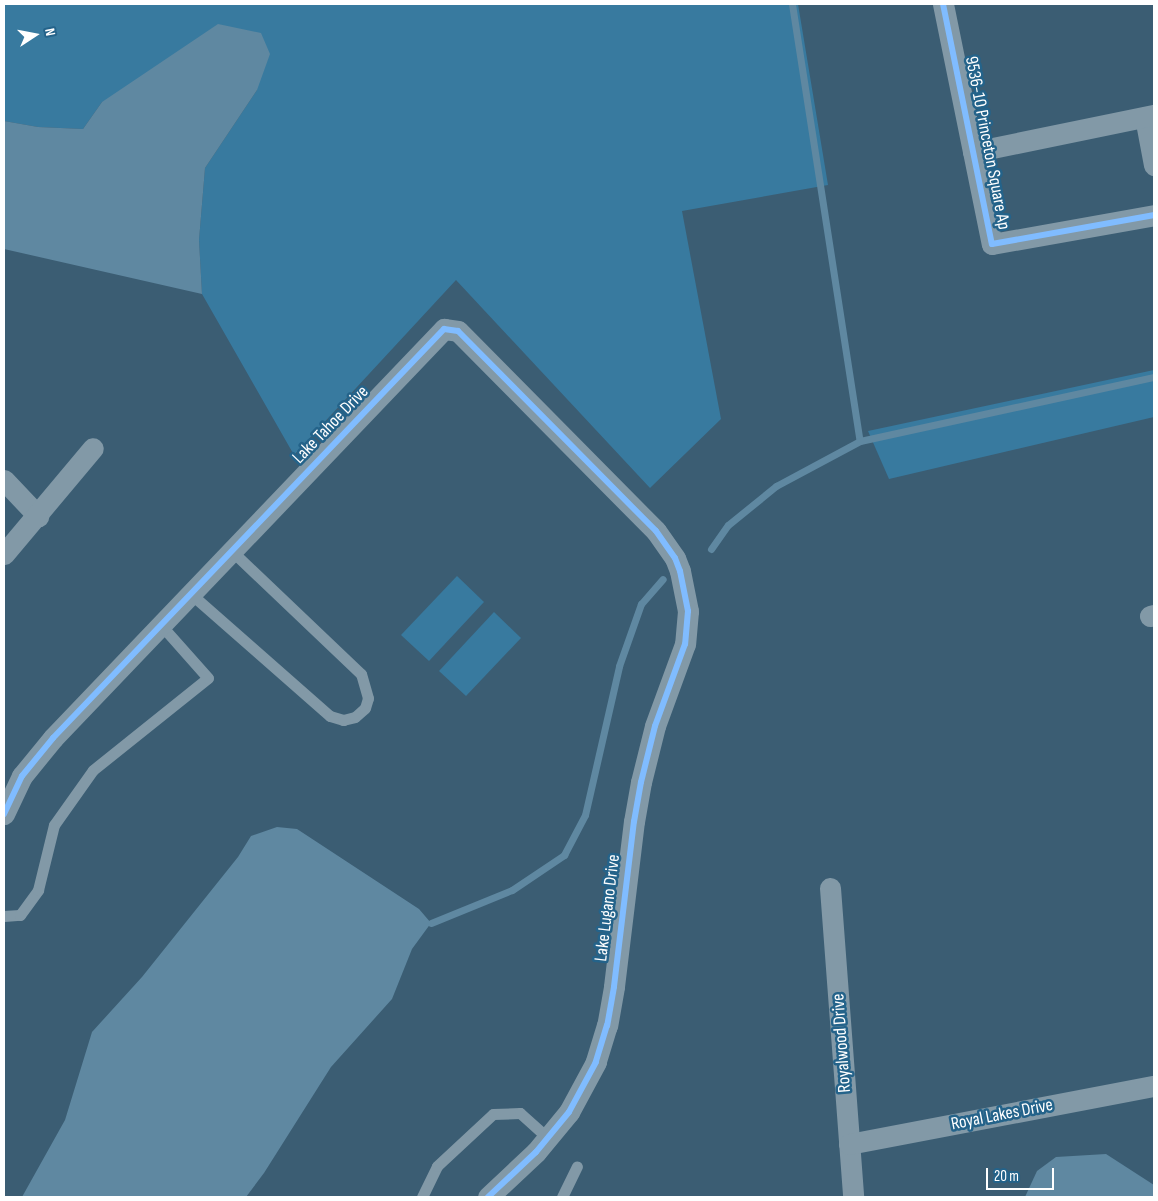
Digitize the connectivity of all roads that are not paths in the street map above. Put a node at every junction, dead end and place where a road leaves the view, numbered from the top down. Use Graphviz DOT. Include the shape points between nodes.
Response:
graph roads {
  1 [pos="944,4"];
  2 [pos="1149,116"];
  3 [pos="973,152"];
  4 [pos="1154,165"];
  5 [pos="1154,215"];
  6 [pos="93,448"];
  7 [pos="4,480"];
  8 [pos="38,516"];
  9 [pos="232,551"];
  10 [pos="4,554"];
  11 [pos="685,589"];
  12 [pos="191,594"];
  13 [pos="161,625"];
  14 [pos="4,814"];
  15 [pos="830,888"];
  16 [pos="4,916"];
  17 [pos="1154,1086"];
  18 [pos="548,1138"];
  19 [pos="849,1144"];
  20 [pos="577,1166"];
  21 [pos="422,1197"];
  22 [pos="488,1197"];
  23 [pos="562,1197"];
  24 [pos="853,1197"];
  1 -- 3 [label="street, 9536-10 Princeton Square Ap"];
  2 -- 3 [label="street"];
  2 -- 4 [label="street"];
  3 -- 5 [label="street, 9536-10 Princeton Square Ap" via="992,244"];
  6 -- 8 [label="street"];
  7 -- 8 [label="street"];
  8 -- 10 [label="street"];
  9 -- 11 [label="street, Lake Tahoe Drive" via="444,329 458,331 656,531 675,558"];
  9 -- 12 [label="street, Lake Tahoe Drive"];
  9 -- 12 [label="lane" via="361,674 368,698 365,708 355,717 343,720 330,716"];
  11 -- 18 [label="street, Lake Lugano Drive" via="688,630 641,782 607,1025 596,1062 569,1112"];
  12 -- 13 [label="street, Lake Tahoe Drive"];
  13 -- 14 [label="street, Lake Tahoe Drive" via="53,738 22,776"];
  13 -- 16 [label="lane" via="208,678 93,770 54,825 38,890 20,915"];
  15 -- 19 [label="street, Royalwood Drive"];
  17 -- 19 [label="street, Royal Lakes Drive"];
  18 -- 21 [label="lane" via="520,1113 493,1114 437,1166"];
  18 -- 22 [label="street, Lake Lugano Drive"];
  19 -- 24 [label="street, Royalwood Drive"];
  20 -- 23 [label="lane"];
}
